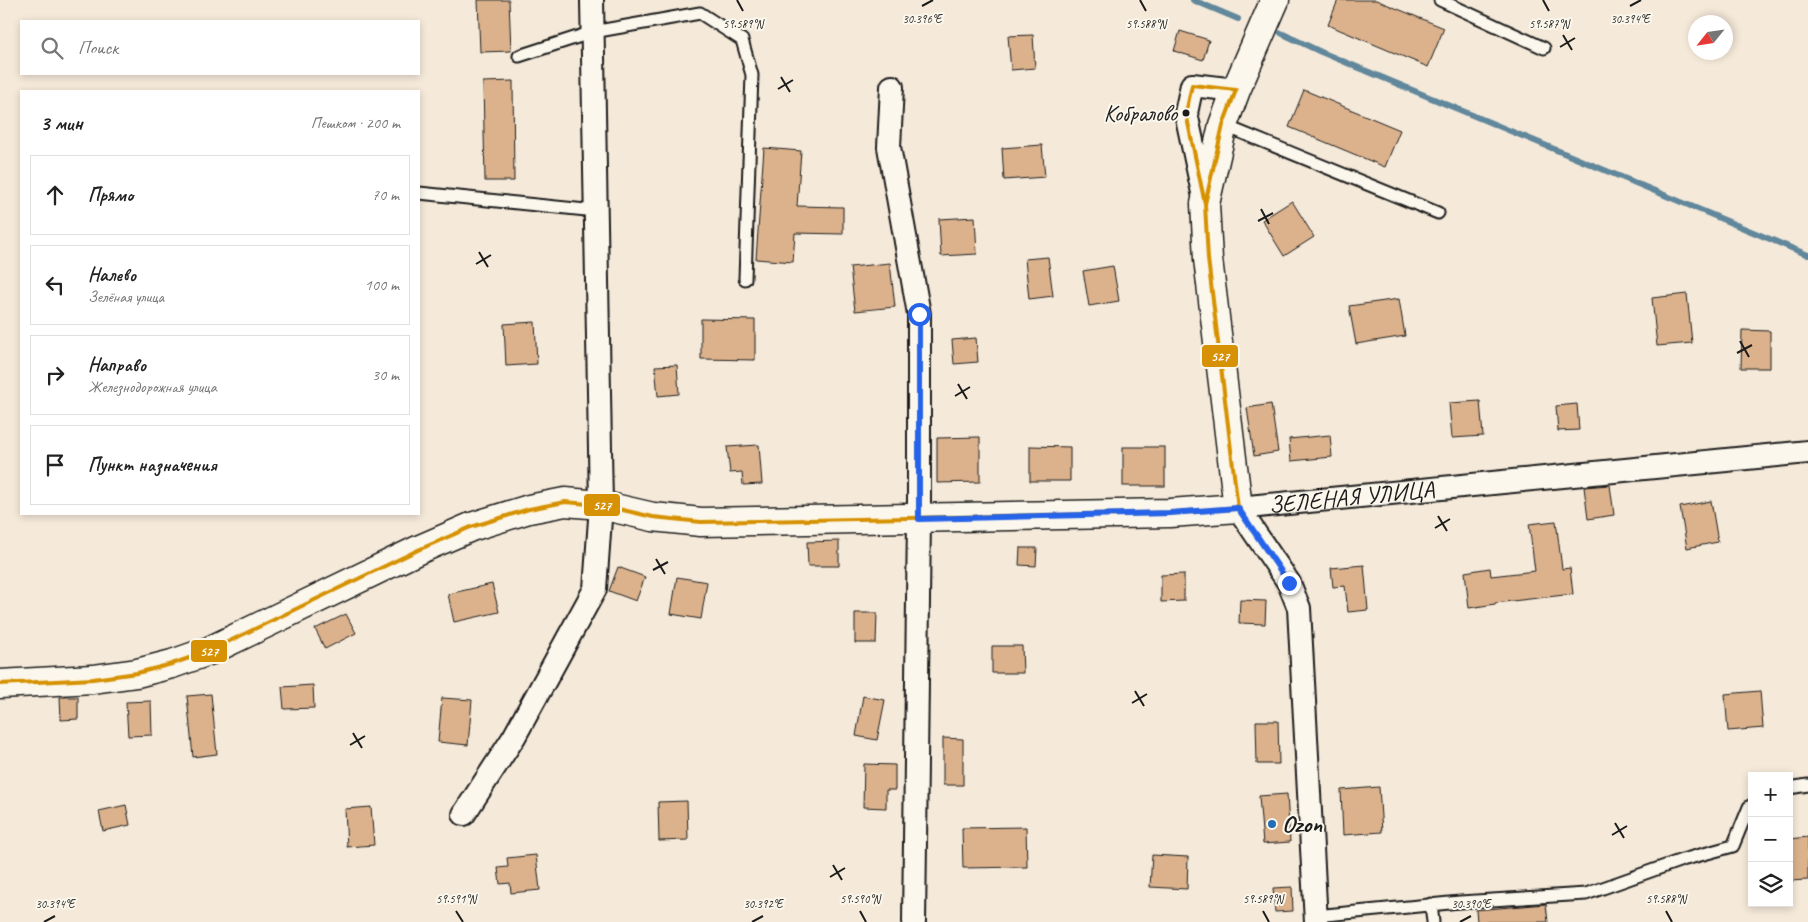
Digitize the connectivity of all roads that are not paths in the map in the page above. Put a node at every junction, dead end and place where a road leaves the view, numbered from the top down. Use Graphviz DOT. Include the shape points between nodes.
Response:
graph roads {
  1 [pos="592,0"];
  2 [pos="1275,0"];
  3 [pos="1440,0"];
  4 [pos="593,32"];
  5 [pos="1544,48"];
  6 [pos="519,56"];
  7 [pos="892,87"];
  8 [pos="1236,90"];
  9 [pos="1223,125"];
  10 [pos="420,193"];
  11 [pos="1205,204"];
  12 [pos="596,211"];
  13 [pos="1438,212"];
  14 [pos="745,279"];
  15 [pos="1808,452"];
  16 [pos="601,505"];
  17 [pos="1238,508"];
  18 [pos="919,519"];
  19 [pos="0,684"];
  20 [pos="1808,785"];
  21 [pos="1793,787"];
  22 [pos="1748,807"];
  23 [pos="464,814"];
  24 [pos="1431,904"];
  25 [pos="1315,919"];
  26 [pos="914,922"];
  27 [pos="1433,922"];
  1 -- 4 [label="street"];
  2 -- 8 [label="street"];
  3 -- 5 [label="lane"];
  4 -- 6 [label="lane"];
  4 -- 12 [label="street"];
  4 -- 14 [label="lane" via="700,13 742,40 752,75"];
  7 -- 18 [label="street" via="889,147 919,314"];
  8 -- 9 [label="street"];
  8 -- 11 [label="street" via="1192,85 1186,113"];
  9 -- 11 [label="street"];
  9 -- 13 [label="lane"];
  10 -- 12 [label="lane"];
  11 -- 17 [label="street" via="1208,259"];
  12 -- 16 [label="street"];
  15 -- 17 [label="street, ЗЕЛЁНАЯ УЛИЦА"];
  16 -- 18 [label="street, ЗЕЛЁНАЯ УЛИЦА" via="653,517 701,522"];
  16 -- 19 [label="street, ЗЕЛЁНАЯ УЛИЦА" via="565,502 471,527 209,651 172,664 137,674"];
  16 -- 23 [label="street" via="595,589 514,737"];
  17 -- 18 [label="street, ЗЕЛЁНАЯ УЛИЦА" via="1170,513"];
  17 -- 25 [label="street" via="1289,583 1299,608"];
  18 -- 26 [label="street"];
  20 -- 21 [label="lane"];
  22 -- 24 [label="lane" via="1733,846 1682,860 1586,894"];
  24 -- 25 [label="lane"];
  24 -- 27 [label="lane"];
}
